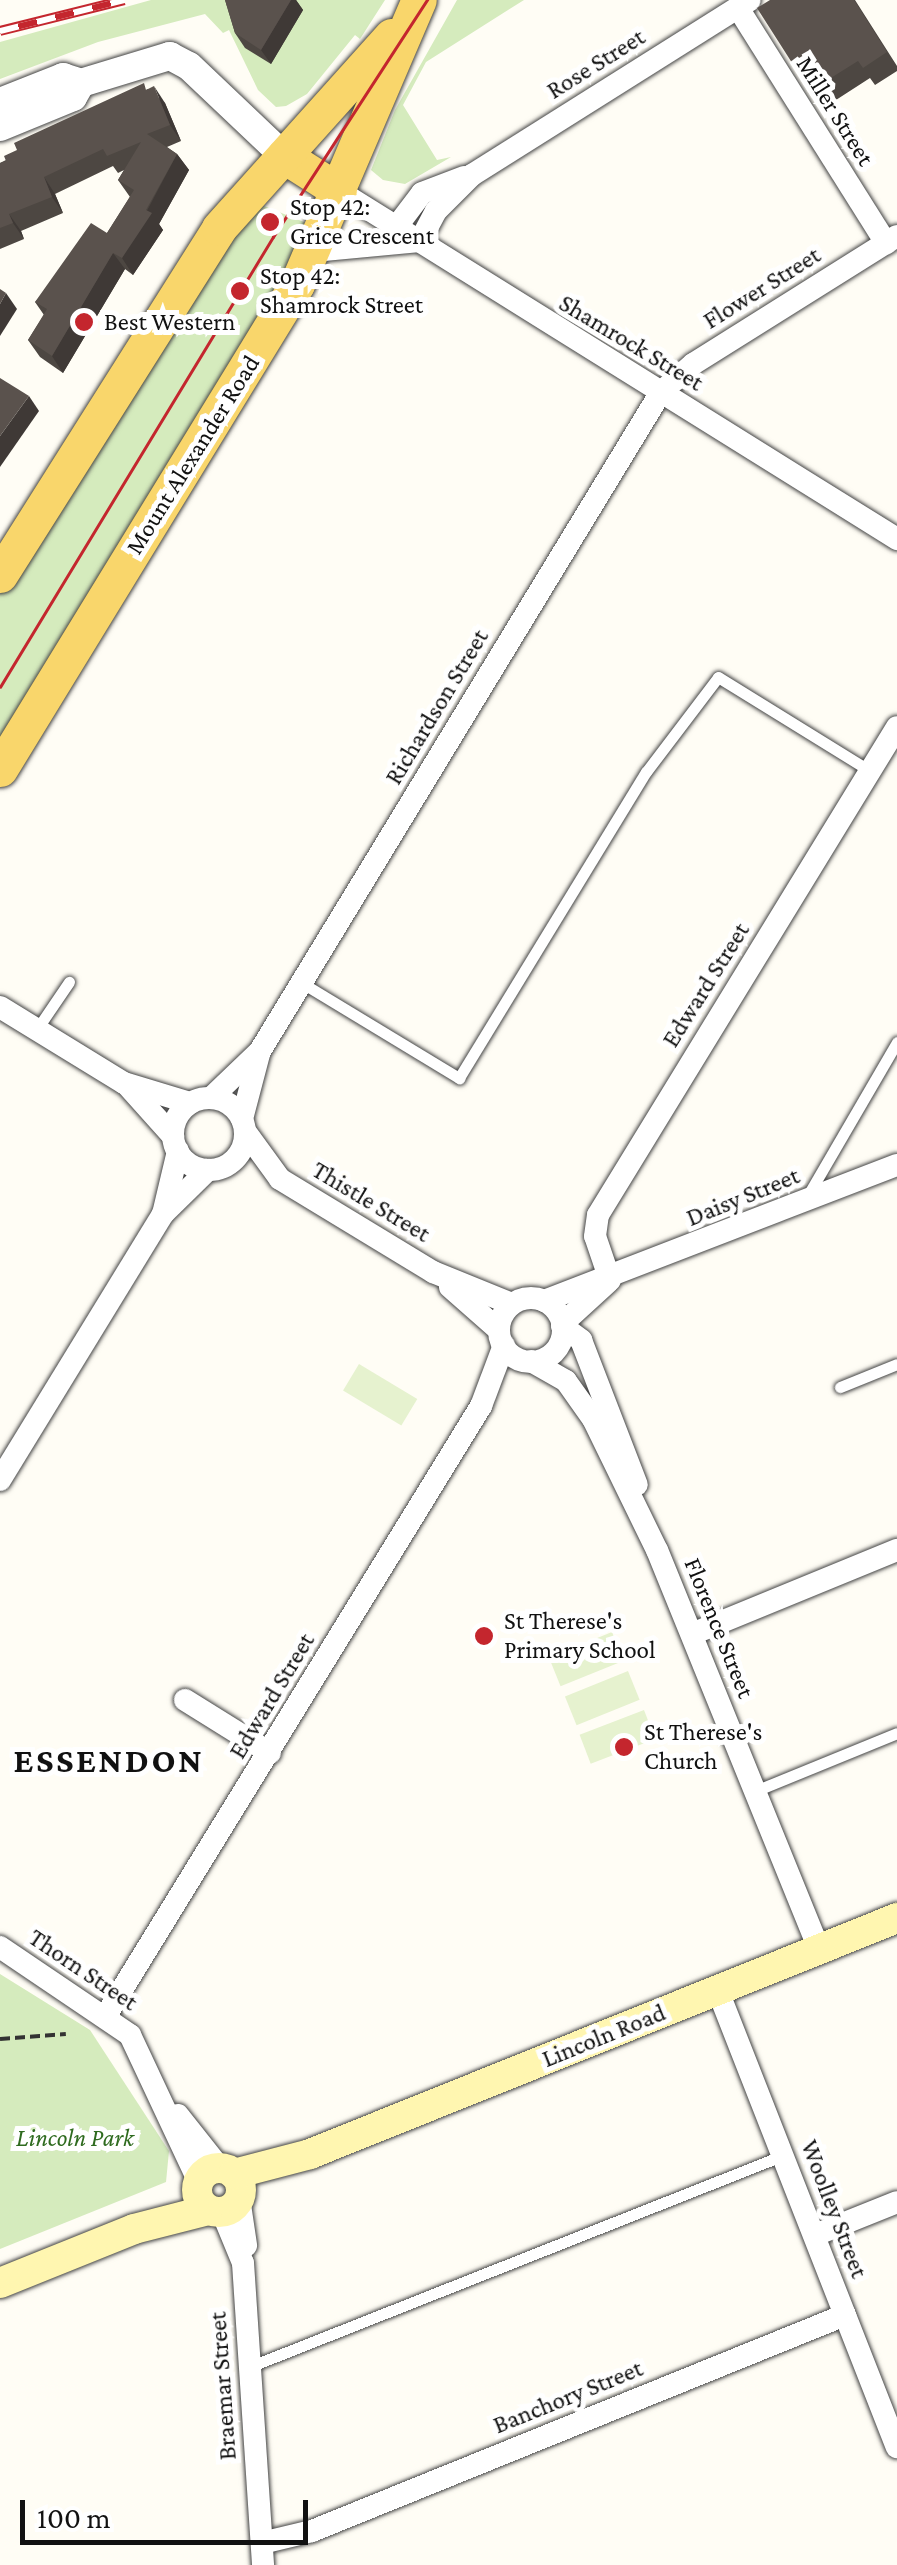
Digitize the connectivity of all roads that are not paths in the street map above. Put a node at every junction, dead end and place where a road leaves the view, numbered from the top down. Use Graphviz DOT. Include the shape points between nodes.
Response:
graph roads {
  1 [pos="744,4"];
  2 [pos="414,8"];
  3 [pos="82,82"];
  4 [pos="0,102"];
  5 [pos="0,127"];
  6 [pos="284,156"];
  7 [pos="472,174"];
  8 [pos="339,191"];
  9 [pos="398,226"];
  10 [pos="420,241"];
  11 [pos="893,243"];
  12 [pos="313,250"];
  13 [pos="661,392"];
  14 [pos="897,539"];
  15 [pos="0,574"];
  16 [pos="897,727"];
  17 [pos="0,770"];
  18 [pos="870,771"];
  19 [pos="69,982"];
  20 [pos="302,983"];
  21 [pos="0,1007"];
  22 [pos="36,1029"];
  23 [pos="897,1042"];
  24 [pos="260,1051"];
  25 [pos="124,1082"];
  26 [pos="201,1100"];
  27 [pos="244,1125"];
  28 [pos="175,1144"];
  29 [pos="897,1164"];
  30 [pos="216,1168"];
  31 [pos="280,1179"];
  32 [pos="804,1203"];
  33 [pos="163,1214"];
  34 [pos="432,1272"];
  35 [pos="610,1280"];
  36 [pos="544,1300"];
  37 [pos="512,1304"];
  38 [pos="562,1325"];
  39 [pos="501,1337"];
  40 [pos="527,1361"];
  41 [pos="897,1364"];
  42 [pos="840,1387"];
  43 [pos="481,1406"];
  44 [pos="0,1480"];
  45 [pos="657,1550"];
  46 [pos="897,1550"];
  47 [pos="692,1634"];
  48 [pos="185,1700"];
  49 [pos="897,1733"];
  50 [pos="270,1753"];
  51 [pos="756,1791"];
  52 [pos="897,1918"];
  53 [pos="0,1948"];
  54 [pos="820,1949"];
  55 [pos="718,1991"];
  56 [pos="107,2014"];
  57 [pos="784,2156"];
  58 [pos="220,2190"];
  59 [pos="897,2202"];
  60 [pos="815,2235"];
  61 [pos="0,2283"];
  62 [pos="845,2315"];
  63 [pos="249,2367"];
  64 [pos="897,2448"];
  65 [pos="262,2557"];
  1 -- 7 [label="street, Rose Street"];
  1 -- 11 [label="street, Miller Street"];
  2 -- 6 [label="main road, Mount Alexander Road"];
  2 -- 8 [label="main road, Mount Alexander Road"];
  3 -- 4 [label="street" via="63,77"];
  3 -- 5 [label="street" via="73,97"];
  3 -- 6 [label="street" via="170,56 190,66"];
  6 -- 8 [label="main road"];
  6 -- 15 [label="main road, Mount Alexander Road" via="210,240"];
  7 -- 9 [label="street, Rose Street" via="422,194"];
  7 -- 10 [label="street, Rose Street" via="436,211"];
  8 -- 9 [label="street, Shamrock Street"];
  8 -- 12 [label="main road, Mount Alexander Road"];
  9 -- 10 [label="street, Shamrock Street"];
  10 -- 12 [label="street"];
  10 -- 13 [label="street, Shamrock Street"];
  11 -- 13 [label="street, Flower Street" via="693,364"];
  12 -- 17 [label="main road, Mount Alexander Road"];
  13 -- 14 [label="street, Shamrock Street"];
  13 -- 20 [label="street, Richardson Street"];
  16 -- 18 [label="street, Edward Street"];
  18 -- 20 [label="lane" via="718,677 646,772 459,1078"];
  18 -- 35 [label="street, Edward Street" via="598,1215 595,1236"];
  19 -- 22 [label="lane"];
  20 -- 24 [label="street, Richardson Street"];
  21 -- 22 [label="street"];
  22 -- 25 [label="street"];
  23 -- 32 [label="lane"];
  24 -- 26 [label="street, Richardson Street"];
  24 -- 27 [label="street, Richardson Street"];
  25 -- 26 [label="street"];
  25 -- 28 [label="street"];
  26 -- 27 [label="street" via="230,1104"];
  26 -- 28 [label="street" via="177,1117"];
  27 -- 30 [label="street" via="240,1152"];
  27 -- 31 [label="street, Thistle Street"];
  28 -- 30 [label="street"];
  28 -- 33 [label="street"];
  29 -- 32 [label="street, Daisy Street"];
  30 -- 31 [label="street, Thistle Street"];
  30 -- 33 [label="street"];
  31 -- 34 [label="street, Thistle Street"];
  32 -- 35 [label="street, Daisy Street"];
  33 -- 44 [label="street"];
  34 -- 37 [label="street, Thistle Street"];
  34 -- 39 [label="street, Thistle Street"];
  35 -- 36 [label="street, Daisy Street"];
  35 -- 38 [label="street, Daisy Street"];
  36 -- 37 [label="street"];
  36 -- 38 [label="street"];
  37 -- 39 [label="street"];
  38 -- 40 [label="street" via="551,1354"];
  38 -- 45 [label="street, Florence Street" via="581,1340"];
  39 -- 40 [label="street"];
  39 -- 43 [label="street, Edward Street"];
  40 -- 43 [label="street, Edward Street"];
  40 -- 45 [label="street, Florence Street" via="554,1370 580,1398"];
  41 -- 42 [label="lane"];
  43 -- 50 [label="street, Edward Street"];
  45 -- 47 [label="street, Florence Street"];
  46 -- 47 [label="street"];
  47 -- 51 [label="street, Florence Street"];
  48 -- 50 [label="street"];
  49 -- 51 [label="lane"];
  50 -- 56 [label="street, Edward Street"];
  51 -- 54 [label="street, Florence Street"];
  52 -- 54 [label="main road, Lincoln Road"];
  53 -- 56 [label="street, Thorn Street"];
  54 -- 55 [label="main road, Lincoln Road"];
  55 -- 57 [label="street, Woolley Street"];
  55 -- 58 [label="main road, Lincoln Road"];
  56 -- 58 [label="street, Thorn Street" via="130,2035"];
  57 -- 60 [label="street, Woolley Street"];
  57 -- 63 [label="lane"];
  58 -- 61 [label="main road, Lincoln Road"];
  58 -- 63 [label="street, Braemar Street" via="247,2238"];
  59 -- 60 [label="street"];
  60 -- 62 [label="street, Woolley Street"];
  62 -- 64 [label="street, Woolley Street"];
  62 -- 65 [label="street, Banchory Street"];
  63 -- 65 [label="street, Braemar Street"];
}
